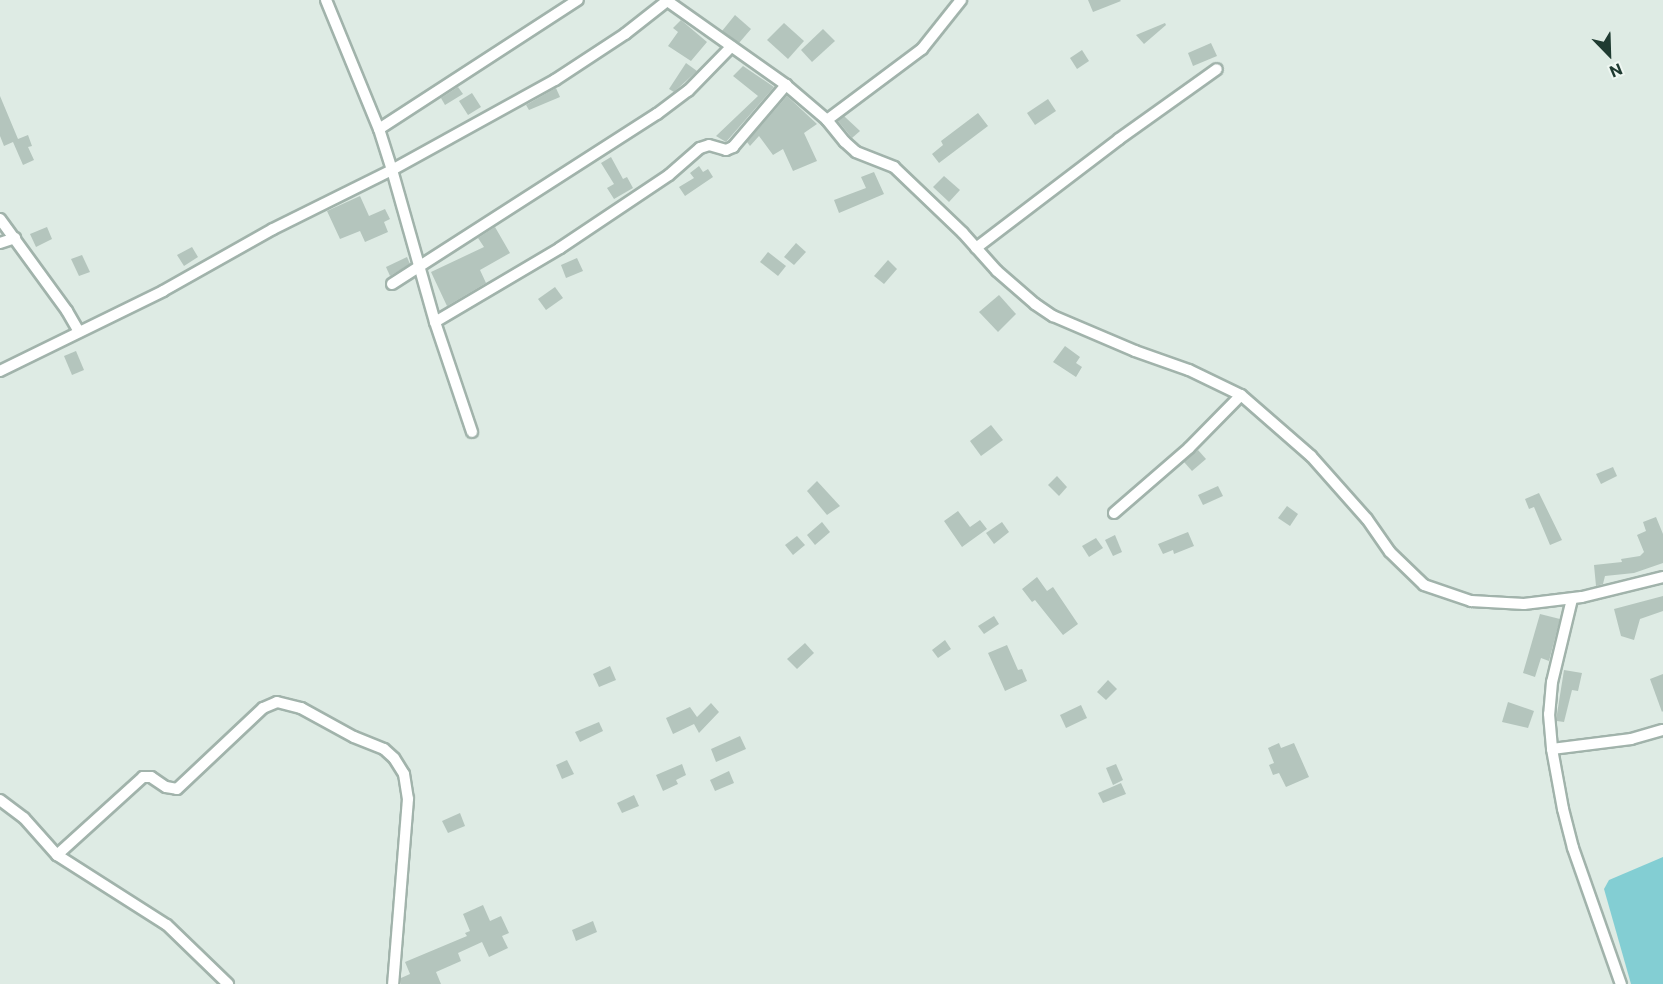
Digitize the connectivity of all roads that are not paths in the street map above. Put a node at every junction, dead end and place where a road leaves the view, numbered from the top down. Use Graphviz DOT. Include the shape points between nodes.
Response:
graph roads {
  1 [pos="326,0"];
  2 [pos="579,0"];
  3 [pos="666,0"];
  4 [pos="961,0"];
  5 [pos="731,47"];
  6 [pos="1217,69"];
  7 [pos="786,85"];
  8 [pos="827,120"];
  9 [pos="380,129"];
  10 [pos="392,170"];
  11 [pos="0,219"];
  12 [pos="15,238"];
  13 [pos="0,243"];
  14 [pos="976,248"];
  15 [pos="421,266"];
  16 [pos="392,284"];
  17 [pos="435,322"];
  18 [pos="79,332"];
  19 [pos="0,371"];
  20 [pos="1241,395"];
  21 [pos="472,432"];
  22 [pos="1114,513"];
  23 [pos="1663,577"];
  24 [pos="1572,599"];
  25 [pos="1663,730"];
  26 [pos="1552,749"];
  27 [pos="0,800"];
  28 [pos="57,855"];
  29 [pos="228,984"];
  30 [pos="393,984"];
  31 [pos="1621,984"];
  1 -- 9 [label="street"];
  2 -- 9 [label="street"];
  3 -- 5 [label="street"];
  3 -- 10 [label="street" via="625,34 555,80"];
  4 -- 8 [label="street" via="922,49"];
  5 -- 7 [label="street"];
  5 -- 15 [label="street" via="680,97"];
  6 -- 14 [label="street"];
  7 -- 8 [label="street"];
  7 -- 17 [label="street" via="733,147 700,148 669,175 569,242"];
  8 -- 14 [label="street" via="856,152 894,167"];
  9 -- 10 [label="street"];
  10 -- 15 [label="street"];
  10 -- 18 [label="street"];
  11 -- 12 [label="street"];
  12 -- 13 [label="street"];
  12 -- 18 [label="street"];
  14 -- 20 [label="street" via="1004,278 1053,316 1189,369"];
  15 -- 16 [label="street"];
  15 -- 17 [label="street"];
  17 -- 21 [label="street"];
  18 -- 19 [label="street"];
  20 -- 22 [label="street" via="1189,448"];
  20 -- 24 [label="street" via="1311,456 1390,552 1424,585 1455,598 1487,604"];
  23 -- 24 [label="street"];
  24 -- 26 [label="street" via="1552,682"];
  25 -- 26 [label="street" via="1631,739"];
  26 -- 31 [label="street" via="1574,848"];
  27 -- 28 [label="street" via="24,818"];
  28 -- 29 [label="street" via="167,925"];
  28 -- 30 [label="street" via="143,777 177,789 263,708 277,702 294,705 384,749 404,774 408,799"];
}
